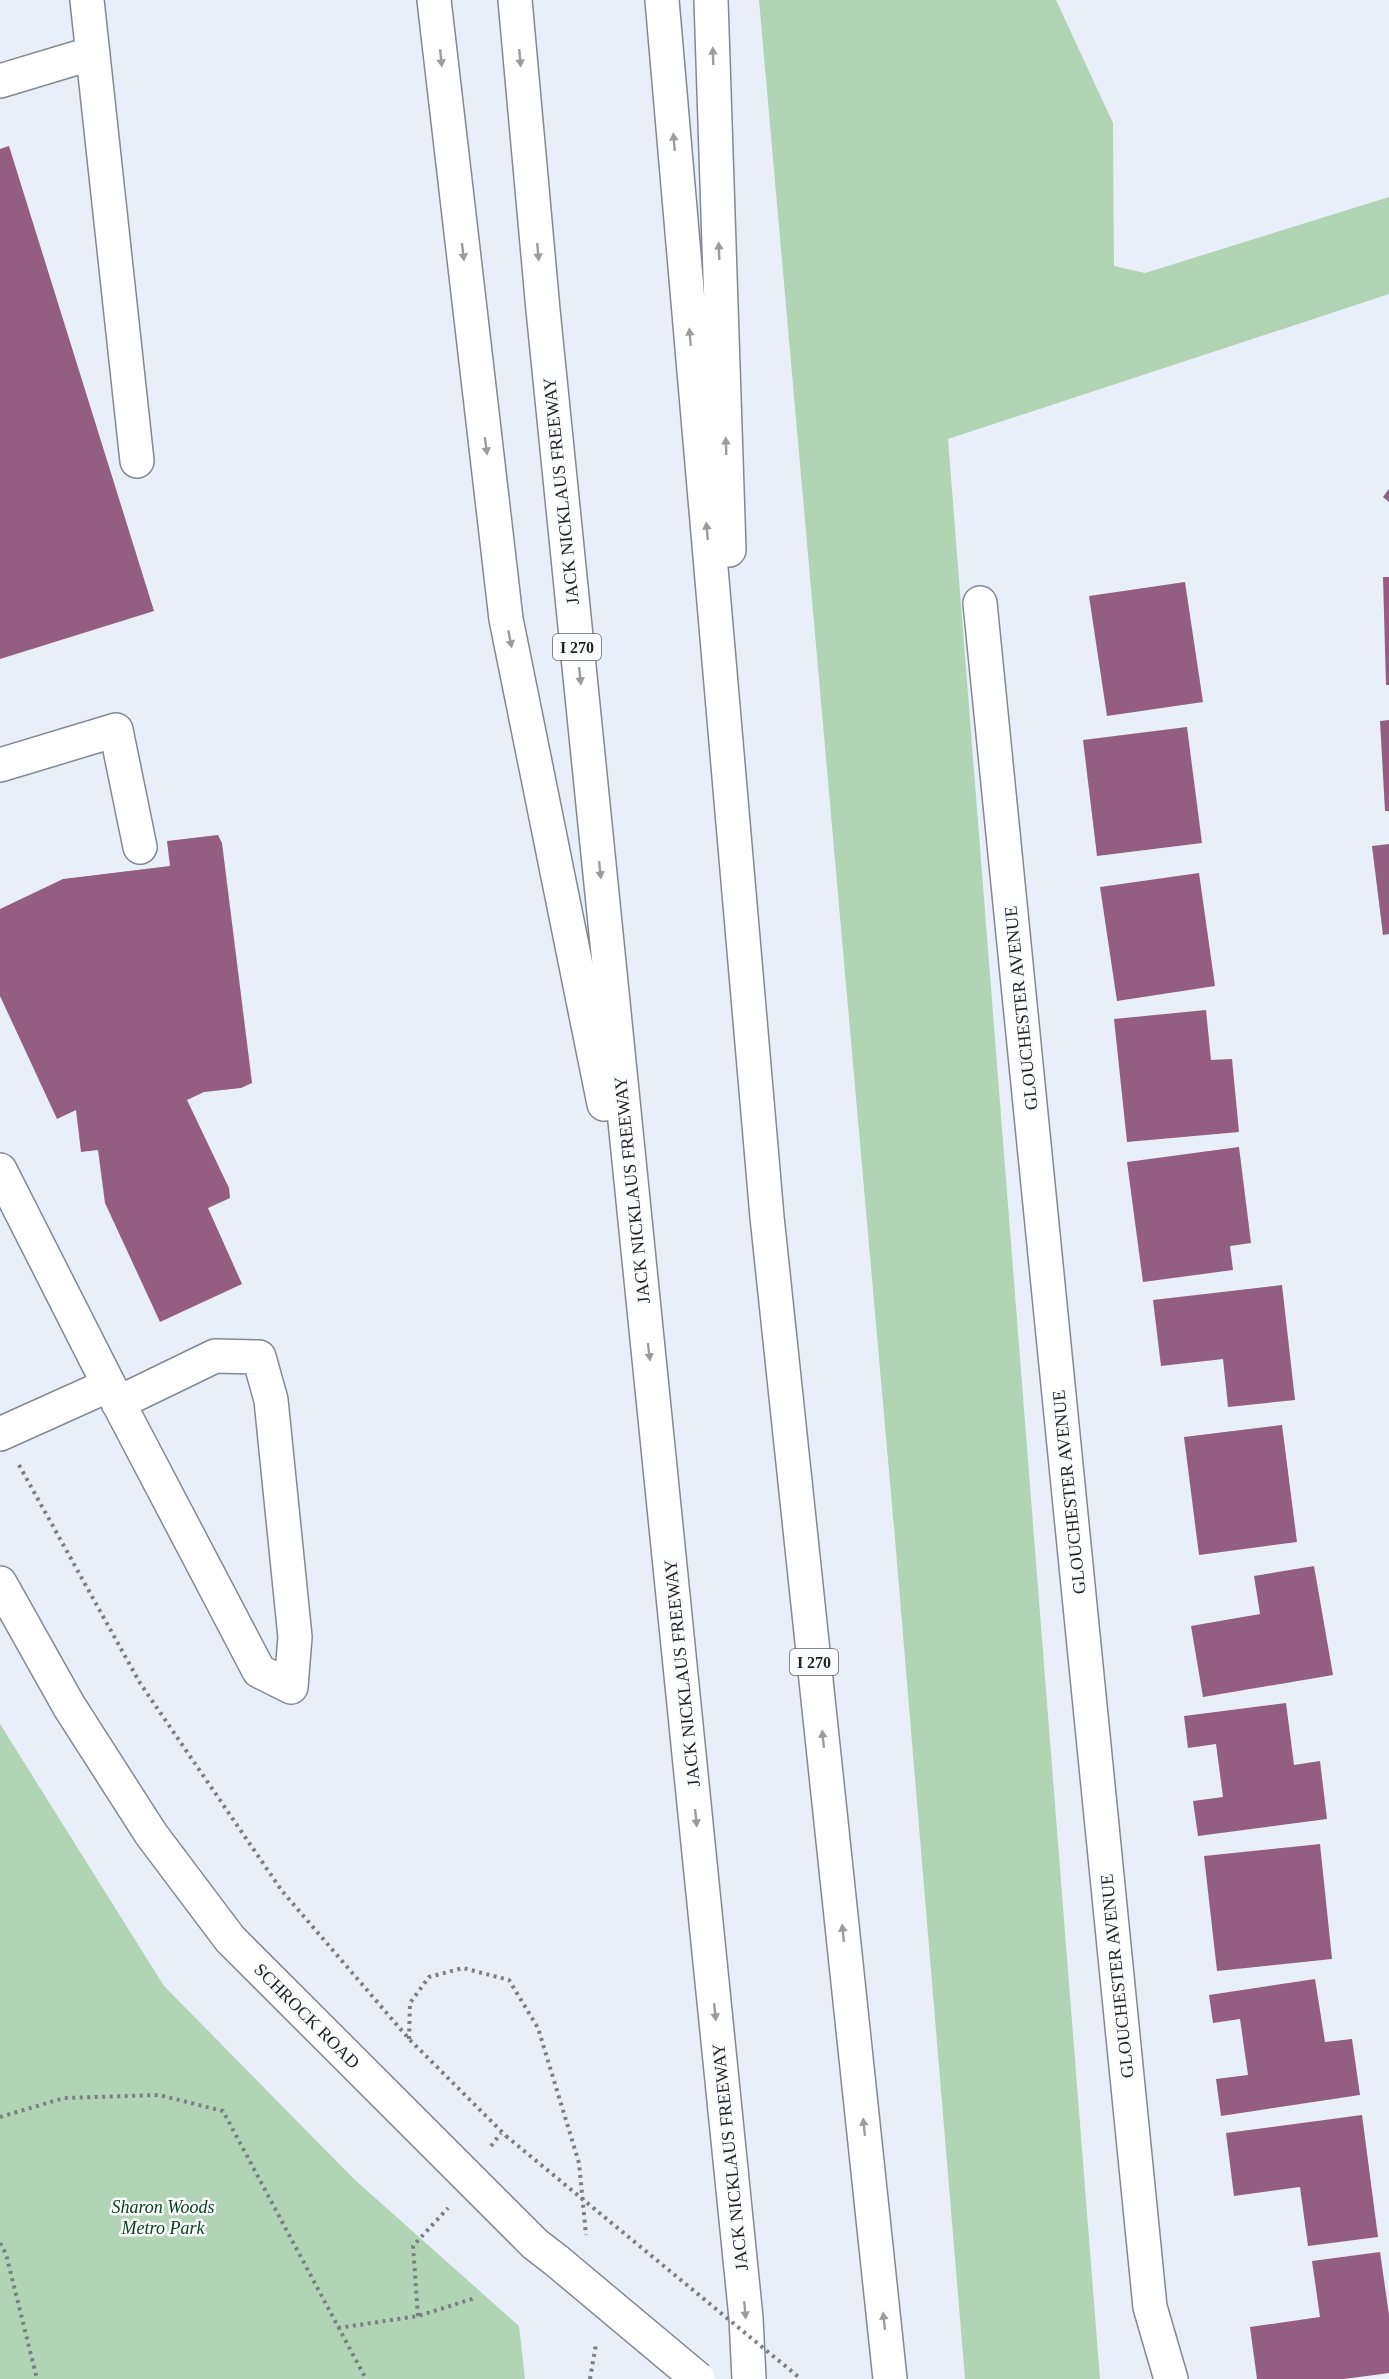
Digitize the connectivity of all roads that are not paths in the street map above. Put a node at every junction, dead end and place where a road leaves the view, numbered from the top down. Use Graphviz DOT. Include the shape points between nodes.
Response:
graph roads {
  1 [pos="87,0"];
  2 [pos="434,0"];
  3 [pos="515,0"];
  4 [pos="662,0"];
  5 [pos="711,0"];
  6 [pos="93,53"];
  7 [pos="0,81"];
  8 [pos="136,461"];
  9 [pos="980,603"];
  10 [pos="0,765"];
  11 [pos="140,848"];
  12 [pos="742,945"];
  13 [pos="0,1170"];
  14 [pos="643,1294"];
  15 [pos="114,1394"];
  16 [pos="1,1434"];
  17 [pos="0,1583"];
  18 [pos="698,2379"];
  19 [pos="749,2379"];
  20 [pos="890,2379"];
  21 [pos="1171,2379"];
  1 -- 6 [label="main road"];
  2 -- 14 [label="main road, one-way" via="507,619"];
  3 -- 14 [label="main road, JACK NICKLAUS FREEWAY / I 270, one-way"];
  12 -- 4 [label="main road, I 270, one-way"];
  12 -- 5 [label="main road, one-way"];
  6 -- 7 [label="main road"];
  6 -- 8 [label="main road"];
  9 -- 21 [label="main road, GLOUCHESTER AVENUE" via="1150,2307"];
  10 -- 11 [label="main road" via="116,730"];
  20 -- 12 [label="main road, I 270, one-way" via="767,1217"];
  13 -- 15 [label="main road"];
  14 -- 19 [label="main road, JACK NICKLAUS FREEWAY / I 270, one-way"];
  15 -- 15 [label="main road" via="259,1671 291,1687 295,1636 271,1400 259,1357 215,1356"];
  15 -- 16 [label="main road"];
  17 -- 18 [label="main road, SCHROCK ROAD, bridge" via="69,1706 151,1834 230,1939 535,2244"];
}
